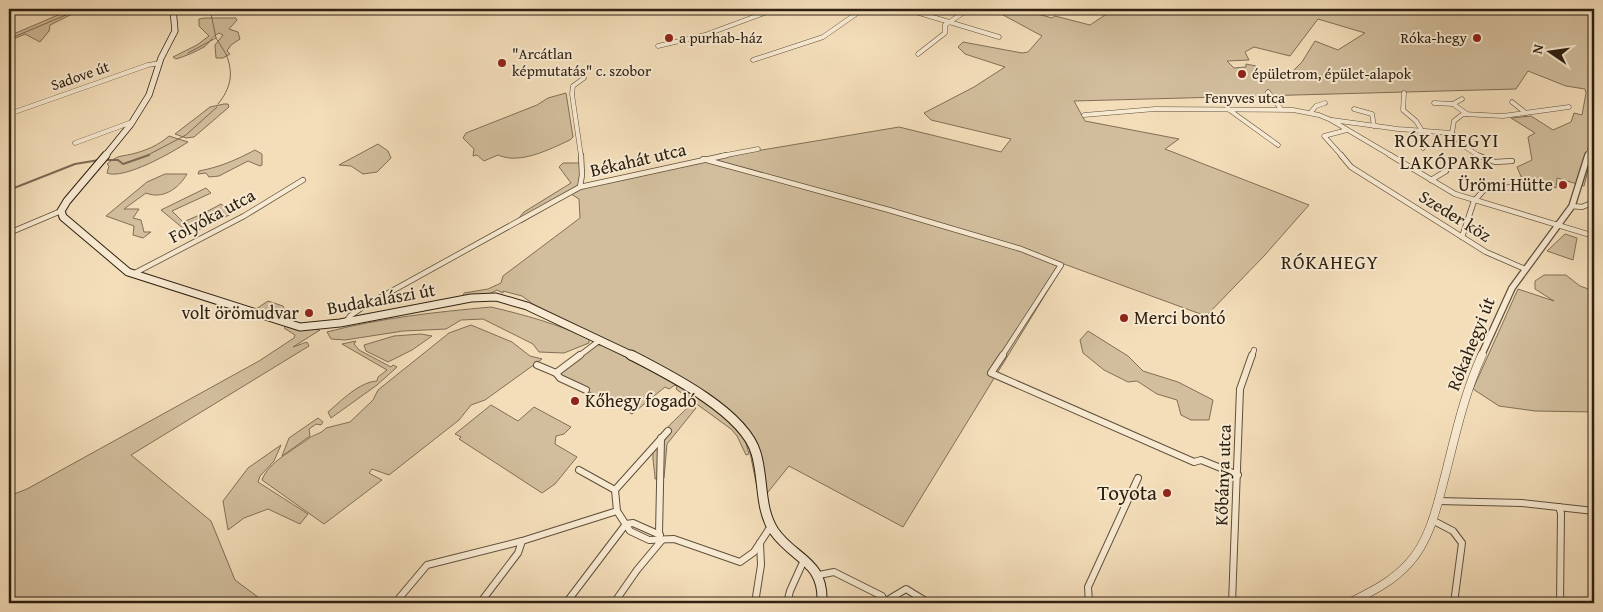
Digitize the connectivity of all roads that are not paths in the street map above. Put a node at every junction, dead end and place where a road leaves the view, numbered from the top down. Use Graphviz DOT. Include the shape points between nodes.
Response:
graph roads {
  1 [pos="20,9"];
  2 [pos="173,9"];
  3 [pos="775,9"];
  4 [pos="863,9"];
  5 [pos="906,9"];
  6 [pos="969,9"];
  7 [pos="9,11"];
  8 [pos="950,21"];
  9 [pos="999,37"];
  10 [pos="658,46"];
  11 [pos="918,54"];
  12 [pos="753,60"];
  13 [pos="160,63"];
  14 [pos="584,78"];
  15 [pos="1268,92"];
  16 [pos="1404,94"];
  17 [pos="1462,99"];
  18 [pos="1512,102"];
  19 [pos="1325,103"];
  20 [pos="1434,103"];
  21 [pos="1452,104"];
  22 [pos="1569,107"];
  23 [pos="1281,109"];
  24 [pos="1354,109"];
  25 [pos="1228,110"];
  26 [pos="1311,112"];
  27 [pos="9,114"];
  28 [pos="1467,114"];
  29 [pos="1526,114"];
  30 [pos="1084,115"];
  31 [pos="1331,120"];
  32 [pos="132,122"];
  33 [pos="1374,126"];
  34 [pos="1346,130"];
  35 [pos="1421,130"];
  36 [pos="1452,133"];
  37 [pos="1594,137"];
  38 [pos="75,143"];
  39 [pos="1278,145"];
  40 [pos="1423,148"];
  41 [pos="758,149"];
  42 [pos="703,159"];
  43 [pos="1512,161"];
  44 [pos="1446,171"];
  45 [pos="303,180"];
  46 [pos="1431,180"];
  47 [pos="1512,186"];
  48 [pos="580,187"];
  49 [pos="1474,201"];
  50 [pos="1594,202"];
  51 [pos="1572,206"];
  52 [pos="61,210"];
  53 [pos="1558,225"];
  54 [pos="9,233"];
  55 [pos="1462,237"];
  56 [pos="1593,237"];
  57 [pos="1525,269"];
  58 [pos="133,274"];
  59 [pos="346,322"];
  60 [pos="600,340"];
  61 [pos="1254,350"];
  62 [pos="537,365"];
  63 [pos="556,373"];
  64 [pos="586,390"];
  65 [pos="668,431"];
  66 [pos="661,438"];
  67 [pos="579,470"];
  68 [pos="1238,475"];
  69 [pos="1138,478"];
  70 [pos="615,490"];
  71 [pos="1438,501"];
  72 [pos="1559,507"];
  73 [pos="617,511"];
  74 [pos="1594,511"];
  75 [pos="1432,520"];
  76 [pos="626,524"];
  77 [pos="771,526"];
  78 [pos="661,537"];
  79 [pos="522,541"];
  80 [pos="760,543"];
  81 [pos="804,560"];
  82 [pos="819,575"];
  83 [pos="885,602"];
  84 [pos="395,603"];
  85 [pos="480,603"];
  86 [pos="566,603"];
  87 [pos="614,603"];
  88 [pos="755,603"];
  89 [pos="787,603"];
  90 [pos="822,603"];
  91 [pos="929,603"];
  92 [pos="1089,603"];
  93 [pos="1232,603"];
  94 [pos="1353,603"];
  95 [pos="1454,603"];
  96 [pos="1560,603"];
  1 -- 7 [label="street"];
  2 -- 13 [label="main road" via="176,31"];
  3 -- 10 [label="street" via="705,35"];
  4 -- 12 [label="street" via="820,40 771,52"];
  5 -- 8 [label="street"];
  6 -- 8 [label="street"];
  8 -- 9 [label="street"];
  8 -- 11 [label="street" via="945,25 945,33"];
  13 -- 27 [label="street, Sadove út" via="148,64"];
  13 -- 32 [label="main road" via="153,87"];
  14 -- 48 [label="street, Békahát utca" via="573,86 572,94 581,158"];
  15 -- 23 [label="street"];
  16 -- 35 [label="street" via="1403,110"];
  17 -- 21 [label="street"];
  18 -- 29 [label="street"];
  19 -- 26 [label="street"];
  20 -- 21 [label="street"];
  21 -- 28 [label="street"];
  22 -- 29 [label="street"];
  23 -- 25 [label="street, Fenyves utca"];
  23 -- 26 [label="street, Fenyves utca"];
  24 -- 33 [label="street" via="1372,114"];
  25 -- 30 [label="street, Fenyves utca" via="1162,109"];
  25 -- 39 [label="street"];
  26 -- 31 [label="street, Fenyves utca"];
  28 -- 29 [label="street"];
  28 -- 36 [label="street" via="1454,121"];
  31 -- 33 [label="street"];
  31 -- 34 [label="street, Fenyves utca"];
  32 -- 38 [label="street"];
  32 -- 52 [label="main road"];
  33 -- 35 [label="street"];
  34 -- 46 [label="street, Fenyves utca"];
  34 -- 55 [label="street, Szeder köz" via="1324,136 1347,164"];
  35 -- 36 [label="street"];
  35 -- 40 [label="street" via="1419,143"];
  36 -- 43 [label="street" via="1464,146 1483,158 1502,164"];
  37 -- 51 [label="street, Rókahegyi út"];
  41 -- 42 [label="street, Békahát utca"];
  42 -- 48 [label="street, Békahát utca"];
  42 -- 68 [label="street" via="1021,249 1061,265 991,373 1194,462 1201,460"];
  44 -- 46 [label="street"];
  45 -- 58 [label="street, Folyóka utca" via="244,216"];
  46 -- 49 [label="street, Fenyves utca"];
  47 -- 49 [label="street" via="1486,189"];
  48 -- 59 [label="street" via="363,307"];
  49 -- 53 [label="street, Fenyves utca"];
  49 -- 55 [label="street"];
  50 -- 51 [label="street" via="1582,207"];
  51 -- 53 [label="street, Rókahegyi út"];
  52 -- 54 [label="street"];
  52 -- 58 [label="main road, Budakalászi út" via="63,217 92,243"];
  53 -- 56 [label="street, Fenyves utca"];
  53 -- 57 [label="street, Rókahegyi út"];
  55 -- 57 [label="street, Szeder köz" via="1486,252"];
  57 -- 71 [label="street, Rókahegyi út" via="1512,288 1469,382"];
  58 -- 59 [label="main road, Budakalászi út" via="300,327"];
  59 -- 60 [label="main road, Budakalászi út" via="492,297 507,300"];
  60 -- 63 [label="street"];
  60 -- 77 [label="main road, Budakalászi út" via="671,375 742,427 752,441 757,457"];
  61 -- 68 [label="street, Kőbánya utca" via="1240,389"];
  62 -- 63 [label="street"];
  63 -- 64 [label="street"];
  65 -- 66 [label="street"];
  66 -- 70 [label="street" via="635,472"];
  66 -- 78 [label="street"];
  67 -- 70 [label="street"];
  68 -- 93 [label="street, Kőbánya utca"];
  69 -- 92 [label="street" via="1088,587"];
  70 -- 73 [label="street"];
  71 -- 72 [label="street"];
  71 -- 75 [label="street, Rókahegyi út"];
  72 -- 74 [label="street"];
  72 -- 96 [label="street"];
  73 -- 76 [label="street"];
  73 -- 79 [label="street"];
  75 -- 94 [label="street, Rókahegyi út" via="1423,544 1409,563 1386,584"];
  75 -- 95 [label="street" via="1451,528 1462,543"];
  76 -- 78 [label="street" via="630,531 649,540"];
  76 -- 86 [label="street"];
  77 -- 80 [label="street"];
  77 -- 81 [label="main road, Budakalászi út" via="776,535"];
  78 -- 80 [label="street" via="740,562 747,560"];
  78 -- 87 [label="street"];
  79 -- 84 [label="street" via="427,565"];
  79 -- 85 [label="street" via="518,553"];
  80 -- 88 [label="street" via="761,565"];
  81 -- 82 [label="main road, Budakalászi út"];
  81 -- 89 [label="street"];
  82 -- 83 [label="street" via="834,572 882,596"];
  82 -- 90 [label="main road" via="823,585"];
  83 -- 91 [label="street" via="906,589"];
}
